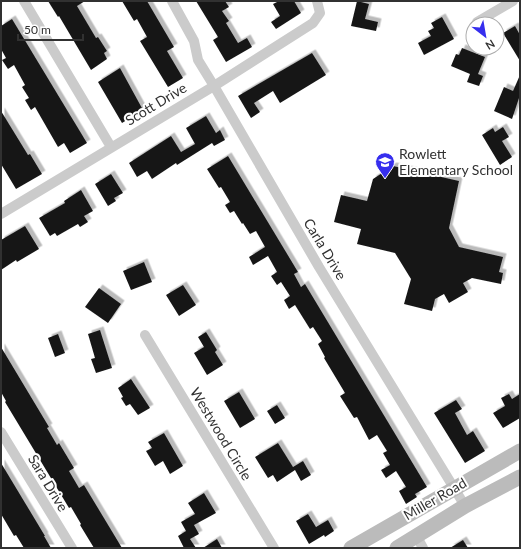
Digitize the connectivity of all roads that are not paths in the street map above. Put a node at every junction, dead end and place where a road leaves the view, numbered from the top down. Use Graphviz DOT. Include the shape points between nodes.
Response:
graph roads {
  1 [pos="24,1"];
  2 [pos="172,1"];
  3 [pos="317,1"];
  4 [pos="513,1"];
  5 [pos="487,16"];
  6 [pos="214,86"];
  7 [pos="111,147"];
  8 [pos="2,211"];
  9 [pos="145,335"];
  10 [pos="1,432"];
  11 [pos="520,451"];
  12 [pos="520,477"];
  13 [pos="454,488"];
  14 [pos="465,506"];
  15 [pos="420,542"];
  16 [pos="72,548"];
  17 [pos="274,548"];
  18 [pos="351,548"];
  19 [pos="397,548"];
  1 -- 7 [label="street"];
  2 -- 6 [label="street, Carla Drive" via="194,41 198,60"];
  3 -- 6 [label="street, Scott Drive" via="320,13 313,23"];
  4 -- 5 [label="street"];
  6 -- 7 [label="street, Scott Drive"];
  6 -- 13 [label="street, Carla Drive" via="319,267"];
  7 -- 8 [label="street, Scott Drive"];
  9 -- 17 [label="street, Westwood Circle"];
  10 -- 16 [label="street, Sara Drive"];
  11 -- 13 [label="main road, Miller Road"];
  12 -- 14 [label="main road, Miller Road"];
  13 -- 14 [label="street, Carla Drive"];
  13 -- 18 [label="main road, Miller Road"];
  14 -- 15 [label="main road, Miller Road"];
  15 -- 19 [label="main road, Miller Road"];
}
